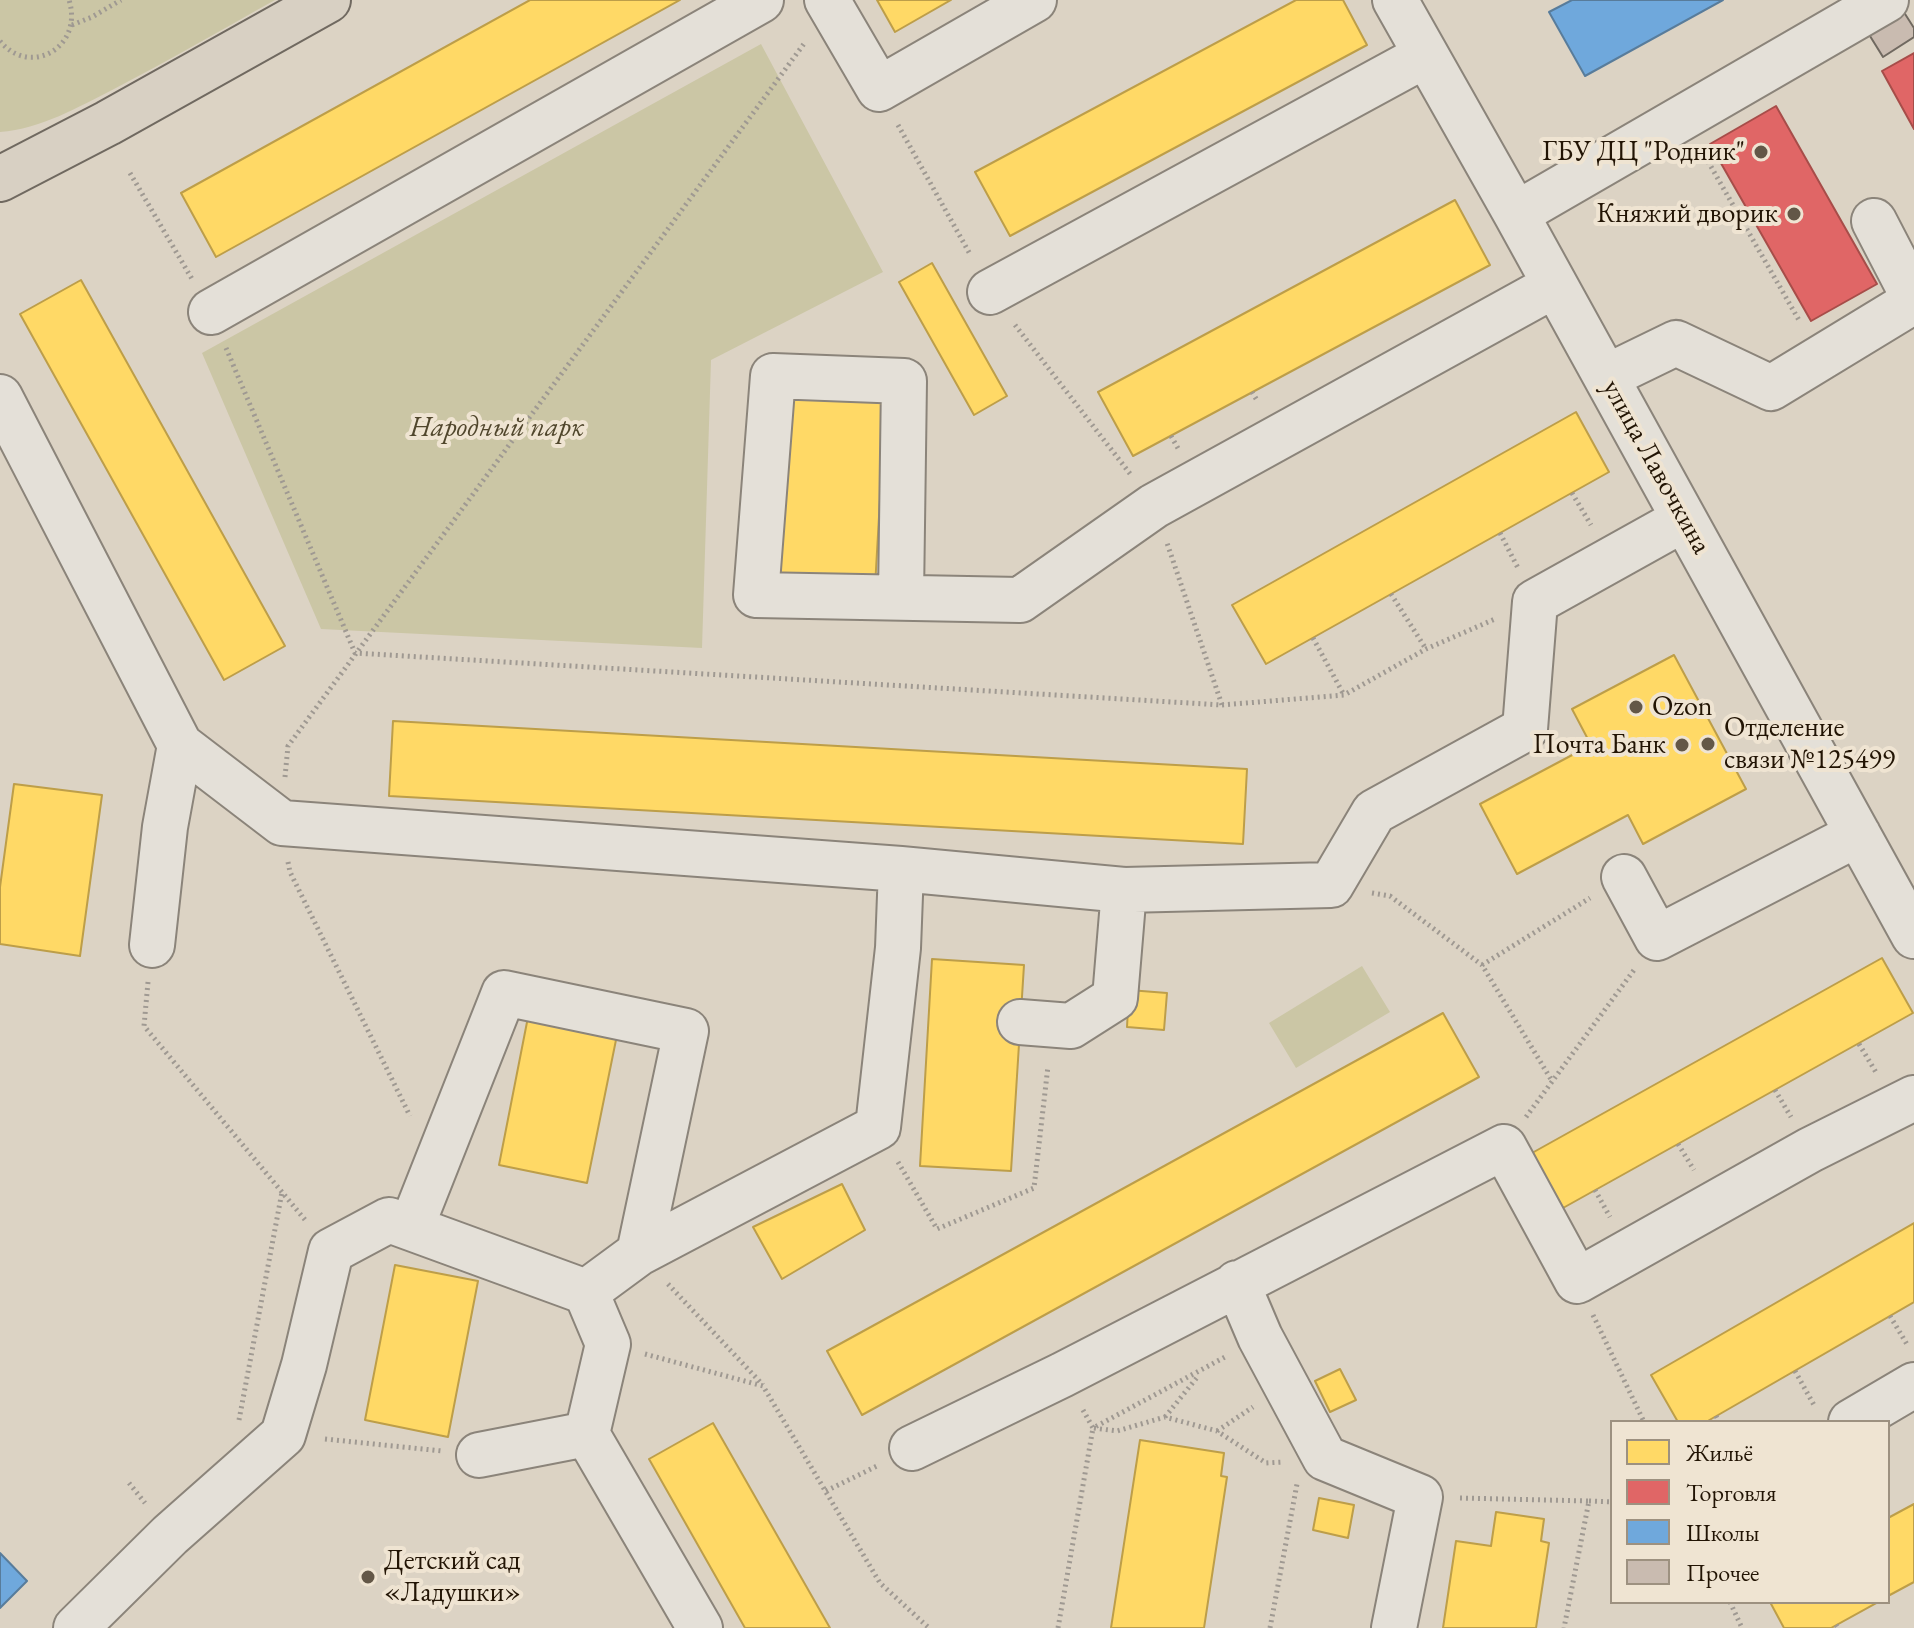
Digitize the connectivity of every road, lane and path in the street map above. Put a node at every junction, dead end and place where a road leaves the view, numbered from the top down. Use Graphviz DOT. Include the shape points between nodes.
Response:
graph roads {
  1 [pos="69,0"];
  2 [pos="121,0"];
  3 [pos="328,0"];
  4 [pos="761,0"];
  5 [pos="827,0"];
  6 [pos="1034,0"];
  7 [pos="1395,0"];
  8 [pos="1886,0"];
  9 [pos="72,25"];
  10 [pos="807,40"];
  11 [pos="0,42"];
  12 [pos="1426,55"];
  13 [pos="1683,117"];
  14 [pos="130,173"];
  15 [pos="0,179"];
  16 [pos="1516,214"];
  17 [pos="1874,221"];
  18 [pos="1555,285"];
  19 [pos="990,292"];
  20 [pos="1914,300"];
  21 [pos="211,312"];
  22 [pos="1821,358"];
  23 [pos="1606,377"];
  24 [pos="0,397"];
  25 [pos="1684,519"];
  26 [pos="1391,594"];
  27 [pos="901,597"];
  28 [pos="1535,602"];
  29 [pos="1313,638"];
  30 [pos="1426,649"];
  31 [pos="1344,695"];
  32 [pos="1222,705"];
  33 [pos="180,745"];
  34 [pos="282,823"];
  35 [pos="1858,834"];
  36 [pos="901,869"];
  37 [pos="1624,877"];
  38 [pos="1331,885"];
  39 [pos="1124,890"];
  40 [pos="1914,936"];
  41 [pos="1657,938"];
  42 [pos="152,945"];
  43 [pos="1482,965"];
  44 [pos="1037,1023"];
  45 [pos="1552,1081"];
  46 [pos="1914,1098"];
  47 [pos="413,1122"];
  48 [pos="878,1127"];
  49 [pos="1504,1147"];
  50 [pos="282,1192"];
  51 [pos="411,1228"];
  52 [pos="331,1251"];
  53 [pos="639,1253"];
  54 [pos="1577,1281"];
  55 [pos="1237,1283"];
  56 [pos="586,1292"];
  57 [pos="1890,1316"];
  58 [pos="1260,1337"];
  59 [pos="608,1344"];
  60 [pos="1914,1358"];
  61 [pos="1202,1370"];
  62 [pos="1795,1371"];
  63 [pos="1914,1385"];
  64 [pos="763,1386"];
  65 [pos="1834,1416"];
  66 [pos="1165,1417"];
  67 [pos="239,1419"];
  68 [pos="1643,1420"];
  69 [pos="1093,1428"];
  70 [pos="587,1434"];
  71 [pos="283,1435"];
  72 [pos="912,1448"];
  73 [pos="479,1455"];
  74 [pos="1313,1460"];
  75 [pos="826,1491"];
  76 [pos="1420,1497"];
  77 [pos="1589,1501"];
  78 [pos="1339,1502"];
  79 [pos="1610,1502"];
  80 [pos="1731,1604"];
  81 [pos="76,1628"];
  82 [pos="700,1628"];
  83 [pos="929,1628"];
  84 [pos="1058,1628"];
  85 [pos="1270,1628"];
  86 [pos="1394,1628"];
  87 [pos="1564,1628"];
  88 [pos="1742,1628"];
  1 -- 9 [label="path"];
  2 -- 9 [label="path"];
  3 -- 15 [label="main road"];
  4 -- 21 [label="street"];
  5 -- 6 [label="street" via="879,89"];
  7 -- 12 [label="street, улица Лавочкина"];
  8 -- 13 [label="street"];
  9 -- 11 [label="path" via="58,49 45,56 17,55"];
  10 -- 34 [label="path" via="288,746"];
  12 -- 16 [label="street, улица Лавочкина"];
  12 -- 19 [label="street"];
  13 -- 16 [label="street"];
  13 -- 22 [label="path"];
  14 -- 21 [label="path"];
  16 -- 18 [label="street, улица Лавочкина"];
  17 -- 20 [label="street"];
  18 -- 23 [label="street, улица Лавочкина"];
  18 -- 27 [label="street" via="1154,506 1020,600"];
  20 -- 22 [label="street"];
  22 -- 23 [label="street" via="1771,388 1676,343"];
  23 -- 25 [label="street, улица Лавочкина"];
  24 -- 33 [label="street"];
  25 -- 28 [label="street"];
  25 -- 35 [label="street, улица Лавочкина"];
  26 -- 30 [label="path"];
  27 -- 27 [label="street" via="756,595 773,376 904,381"];
  28 -- 30 [label="path"];
  28 -- 38 [label="street" via="1525,729 1374,812"];
  29 -- 31 [label="path"];
  30 -- 31 [label="path"];
  31 -- 32 [label="path"];
  33 -- 34 [label="street"];
  33 -- 42 [label="street"];
  34 -- 36 [label="street"];
  34 -- 47 [label="path" via="290,872"];
  35 -- 40 [label="street, улица Лавочкина"];
  35 -- 41 [label="street"];
  36 -- 39 [label="street"];
  36 -- 48 [label="street" via="898,948"];
  37 -- 41 [label="street"];
  37 -- 43 [label="path"];
  38 -- 39 [label="street"];
  38 -- 43 [label="path" via="1390,896"];
  39 -- 44 [label="street" via="1115,998 1071,1026"];
  41 -- 45 [label="path"];
  42 -- 50 [label="path" via="144,1026"];
  43 -- 45 [label="path"];
  44 -- 48 [label="path" via="1034,1188 937,1229"];
  45 -- 49 [label="path"];
  46 -- 54 [label="street"];
  48 -- 53 [label="street"];
  49 -- 54 [label="street"];
  49 -- 55 [label="street"];
  50 -- 52 [label="path"];
  50 -- 67 [label="path"];
  51 -- 52 [label="street" via="389,1220"];
  51 -- 53 [label="street" via="504,993 686,1031"];
  51 -- 56 [label="street"];
  52 -- 71 [label="street"];
  53 -- 56 [label="street"];
  53 -- 64 [label="path"];
  54 -- 68 [label="path"];
  55 -- 58 [label="street"];
  55 -- 72 [label="street"];
  56 -- 59 [label="street"];
  57 -- 60 [label="path"];
  58 -- 61 [label="path"];
  58 -- 74 [label="street"];
  59 -- 64 [label="path"];
  59 -- 70 [label="street"];
  61 -- 66 [label="path"];
  61 -- 69 [label="path"];
  62 -- 65 [label="path"];
  63 -- 65 [label="street"];
  64 -- 75 [label="path"];
  66 -- 69 [label="path" via="1117,1431"];
  66 -- 74 [label="path" via="1217,1431 1266,1463"];
  69 -- 84 [label="path"];
  70 -- 73 [label="street"];
  70 -- 82 [label="street"];
  71 -- 73 [label="path"];
  71 -- 81 [label="street"];
  72 -- 75 [label="path"];
  74 -- 76 [label="street"];
  74 -- 78 [label="street"];
  74 -- 85 [label="path"];
  75 -- 83 [label="path" via="880,1583"];
  76 -- 77 [label="path"];
  76 -- 86 [label="street"];
  77 -- 79 [label="path"];
  77 -- 87 [label="path"];
  80 -- 88 [label="path"];
}
